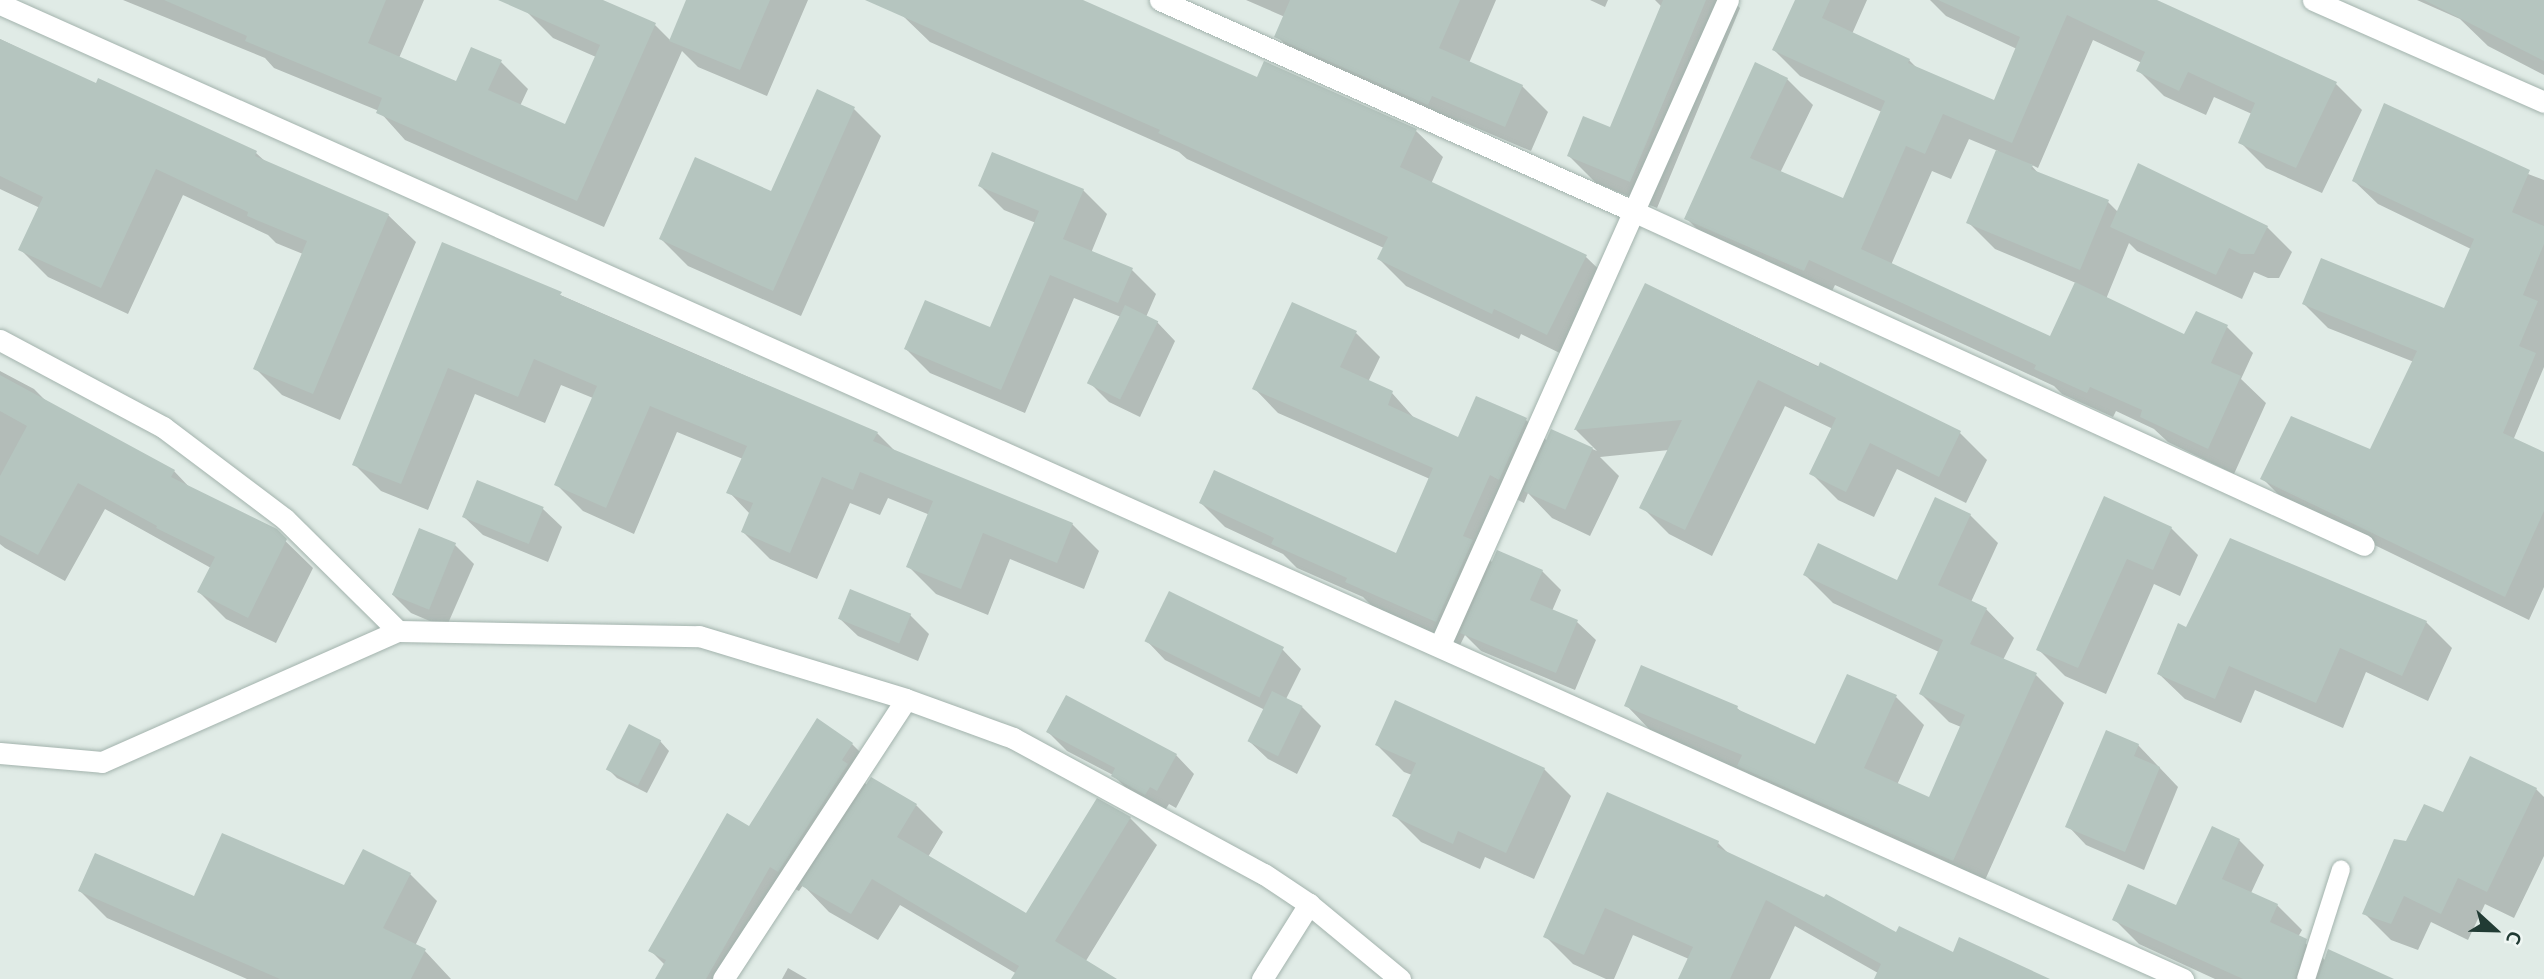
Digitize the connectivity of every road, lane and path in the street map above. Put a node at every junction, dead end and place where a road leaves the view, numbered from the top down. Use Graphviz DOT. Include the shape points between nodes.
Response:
graph roads {
  1 [pos="1160,0"];
  2 [pos="1728,0"];
  3 [pos="2313,0"];
  4 [pos="0,4"];
  5 [pos="2544,102"];
  6 [pos="1635,212"];
  7 [pos="0,340"];
  8 [pos="2364,545"];
  9 [pos="398,631"];
  10 [pos="1440,645"];
  11 [pos="906,699"];
  12 [pos="0,753"];
  13 [pos="2341,869"];
  14 [pos="1309,904"];
  15 [pos="723,979"];
  16 [pos="1262,979"];
  17 [pos="1400,979"];
  18 [pos="2183,979"];
  19 [pos="2306,979"];
  1 -- 6 [label="street"];
  2 -- 6 [label="street"];
  3 -- 5 [label="street"];
  4 -- 10 [label="street"];
  6 -- 8 [label="street"];
  6 -- 10 [label="street"];
  7 -- 9 [label="street" via="163,428 285,519"];
  9 -- 11 [label="street" via="699,636"];
  9 -- 12 [label="street" via="102,762"];
  10 -- 18 [label="street"];
  11 -- 14 [label="street" via="1013,738 1264,874"];
  11 -- 15 [label="street"];
  13 -- 19 [label="lane"];
  14 -- 16 [label="street"];
  14 -- 17 [label="street"];
}
